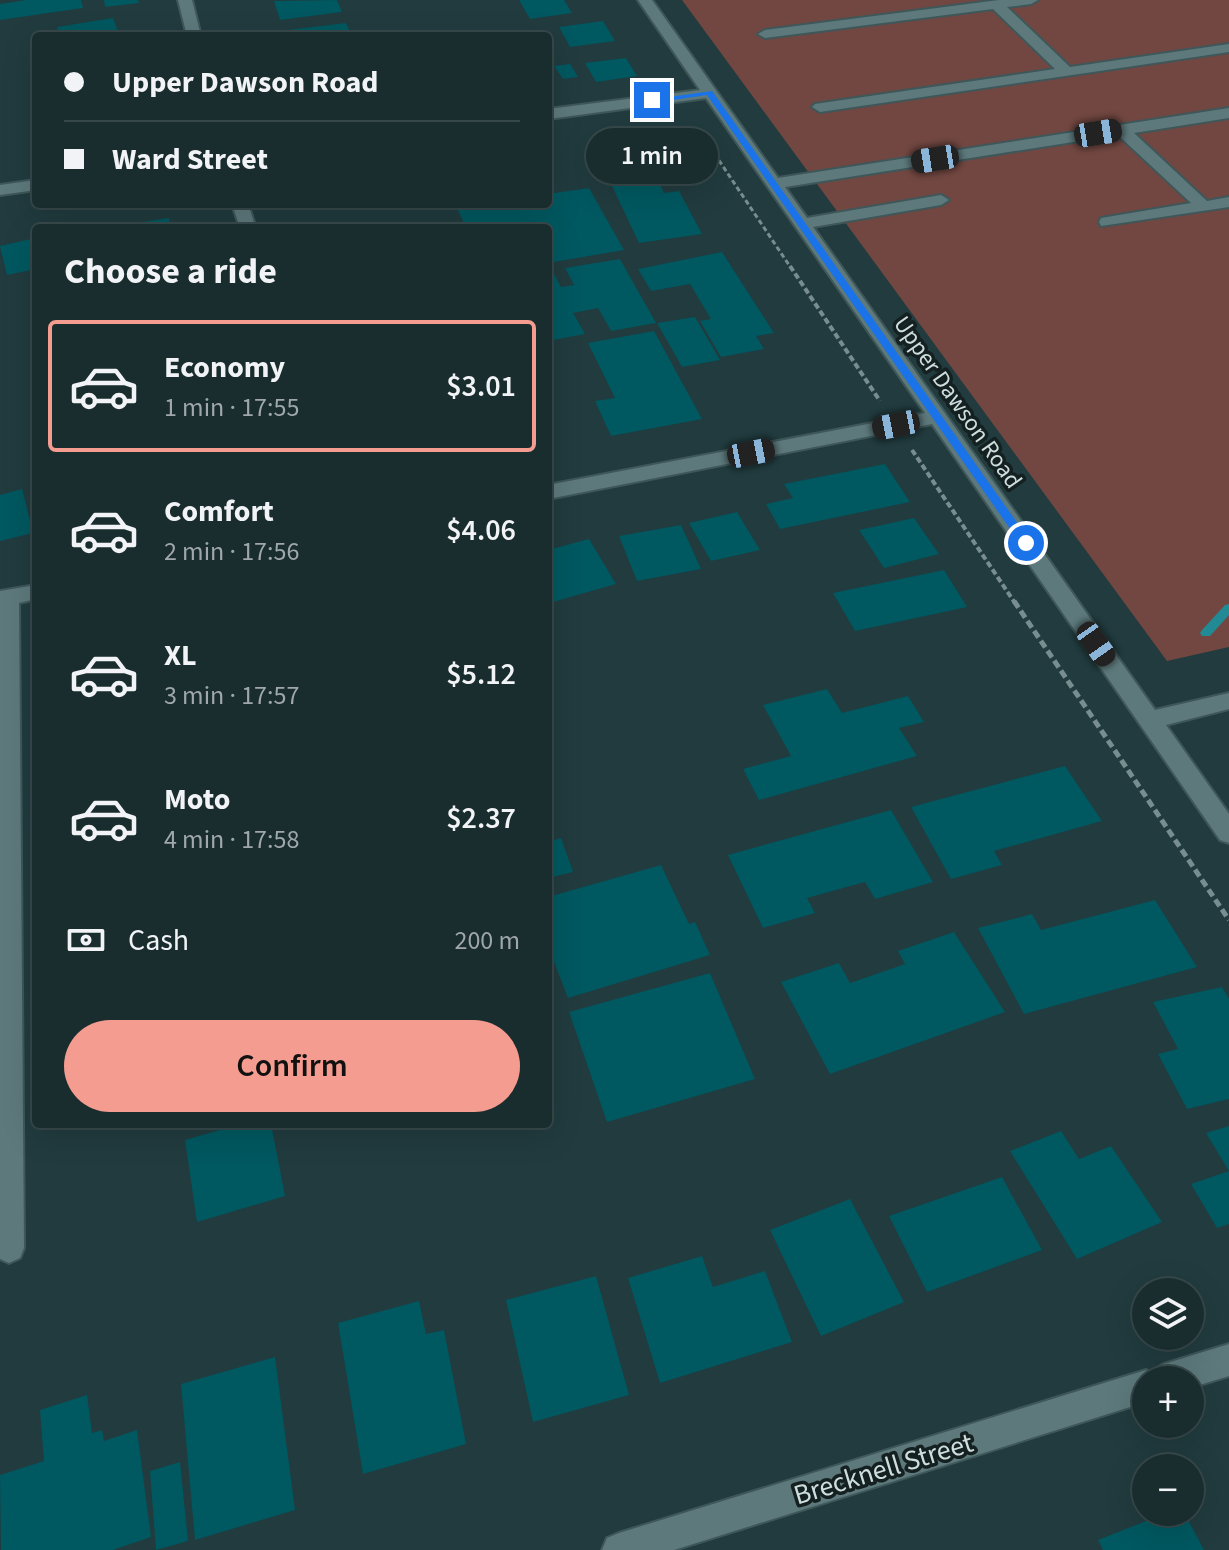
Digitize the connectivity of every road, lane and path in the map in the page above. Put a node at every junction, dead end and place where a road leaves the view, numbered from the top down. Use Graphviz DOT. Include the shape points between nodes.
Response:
graph roads {
  1 [pos="185,0"];
  2 [pos="645,0"];
  3 [pos="1031,0"];
  4 [pos="997,5"];
  5 [pos="193,32"];
  6 [pos="765,34"];
  7 [pos="1229,48"];
  8 [pos="1066,71"];
  9 [pos="709,93"];
  10 [pos="678,97"];
  11 [pos="820,107"];
  12 [pos="552,113"];
  13 [pos="1229,113"];
  14 [pos="1122,130"];
  15 [pos="774,184"];
  16 [pos="32,186"];
  17 [pos="0,190"];
  18 [pos="941,200"];
  19 [pos="1229,202"];
  20 [pos="1203,206"];
  21 [pos="1107,222"];
  22 [pos="801,224"];
  23 [pos="937,417"];
  24 [pos="896,425"];
  25 [pos="552,491"];
  26 [pos="32,593"];
  27 [pos="4,599"];
  28 [pos="1229,701"];
  29 [pos="1150,720"];
  30 [pos="1229,833"];
  31 [pos="1229,920"];
  32 [pos="9,1248"];
  33 [pos="1229,1360"];
  34 [pos="1204,1368"];
  35 [pos="1132,1390"];
  36 [pos="619,1550"];
  1 -- 5 [label="street"];
  2 -- 9 [label="street, Upper Dawson Road"];
  3 -- 4 [label="street"];
  4 -- 6 [label="street"];
  4 -- 8 [label="street"];
  7 -- 8 [label="street"];
  8 -- 11 [label="street"];
  9 -- 10 [label="street"];
  9 -- 15 [label="street, Upper Dawson Road"];
  10 -- 12 [label="street"];
  10 -- 24 [label="path"];
  13 -- 14 [label="street"];
  14 -- 15 [label="street"];
  14 -- 20 [label="street"];
  15 -- 22 [label="street, Upper Dawson Road"];
  16 -- 17 [label="street"];
  18 -- 22 [label="street"];
  19 -- 20 [label="street"];
  20 -- 21 [label="street"];
  22 -- 23 [label="street, Upper Dawson Road"];
  23 -- 24 [label="street"];
  23 -- 29 [label="street, Upper Dawson Road"];
  24 -- 25 [label="street"];
  24 -- 31 [label="path"];
  26 -- 27 [label="street"];
  27 -- 32 [label="street"];
  28 -- 29 [label="street"];
  29 -- 30 [label="street, Upper Dawson Road"];
  33 -- 34 [label="street"];
  35 -- 36 [label="street, Brecknell Street"];
}
